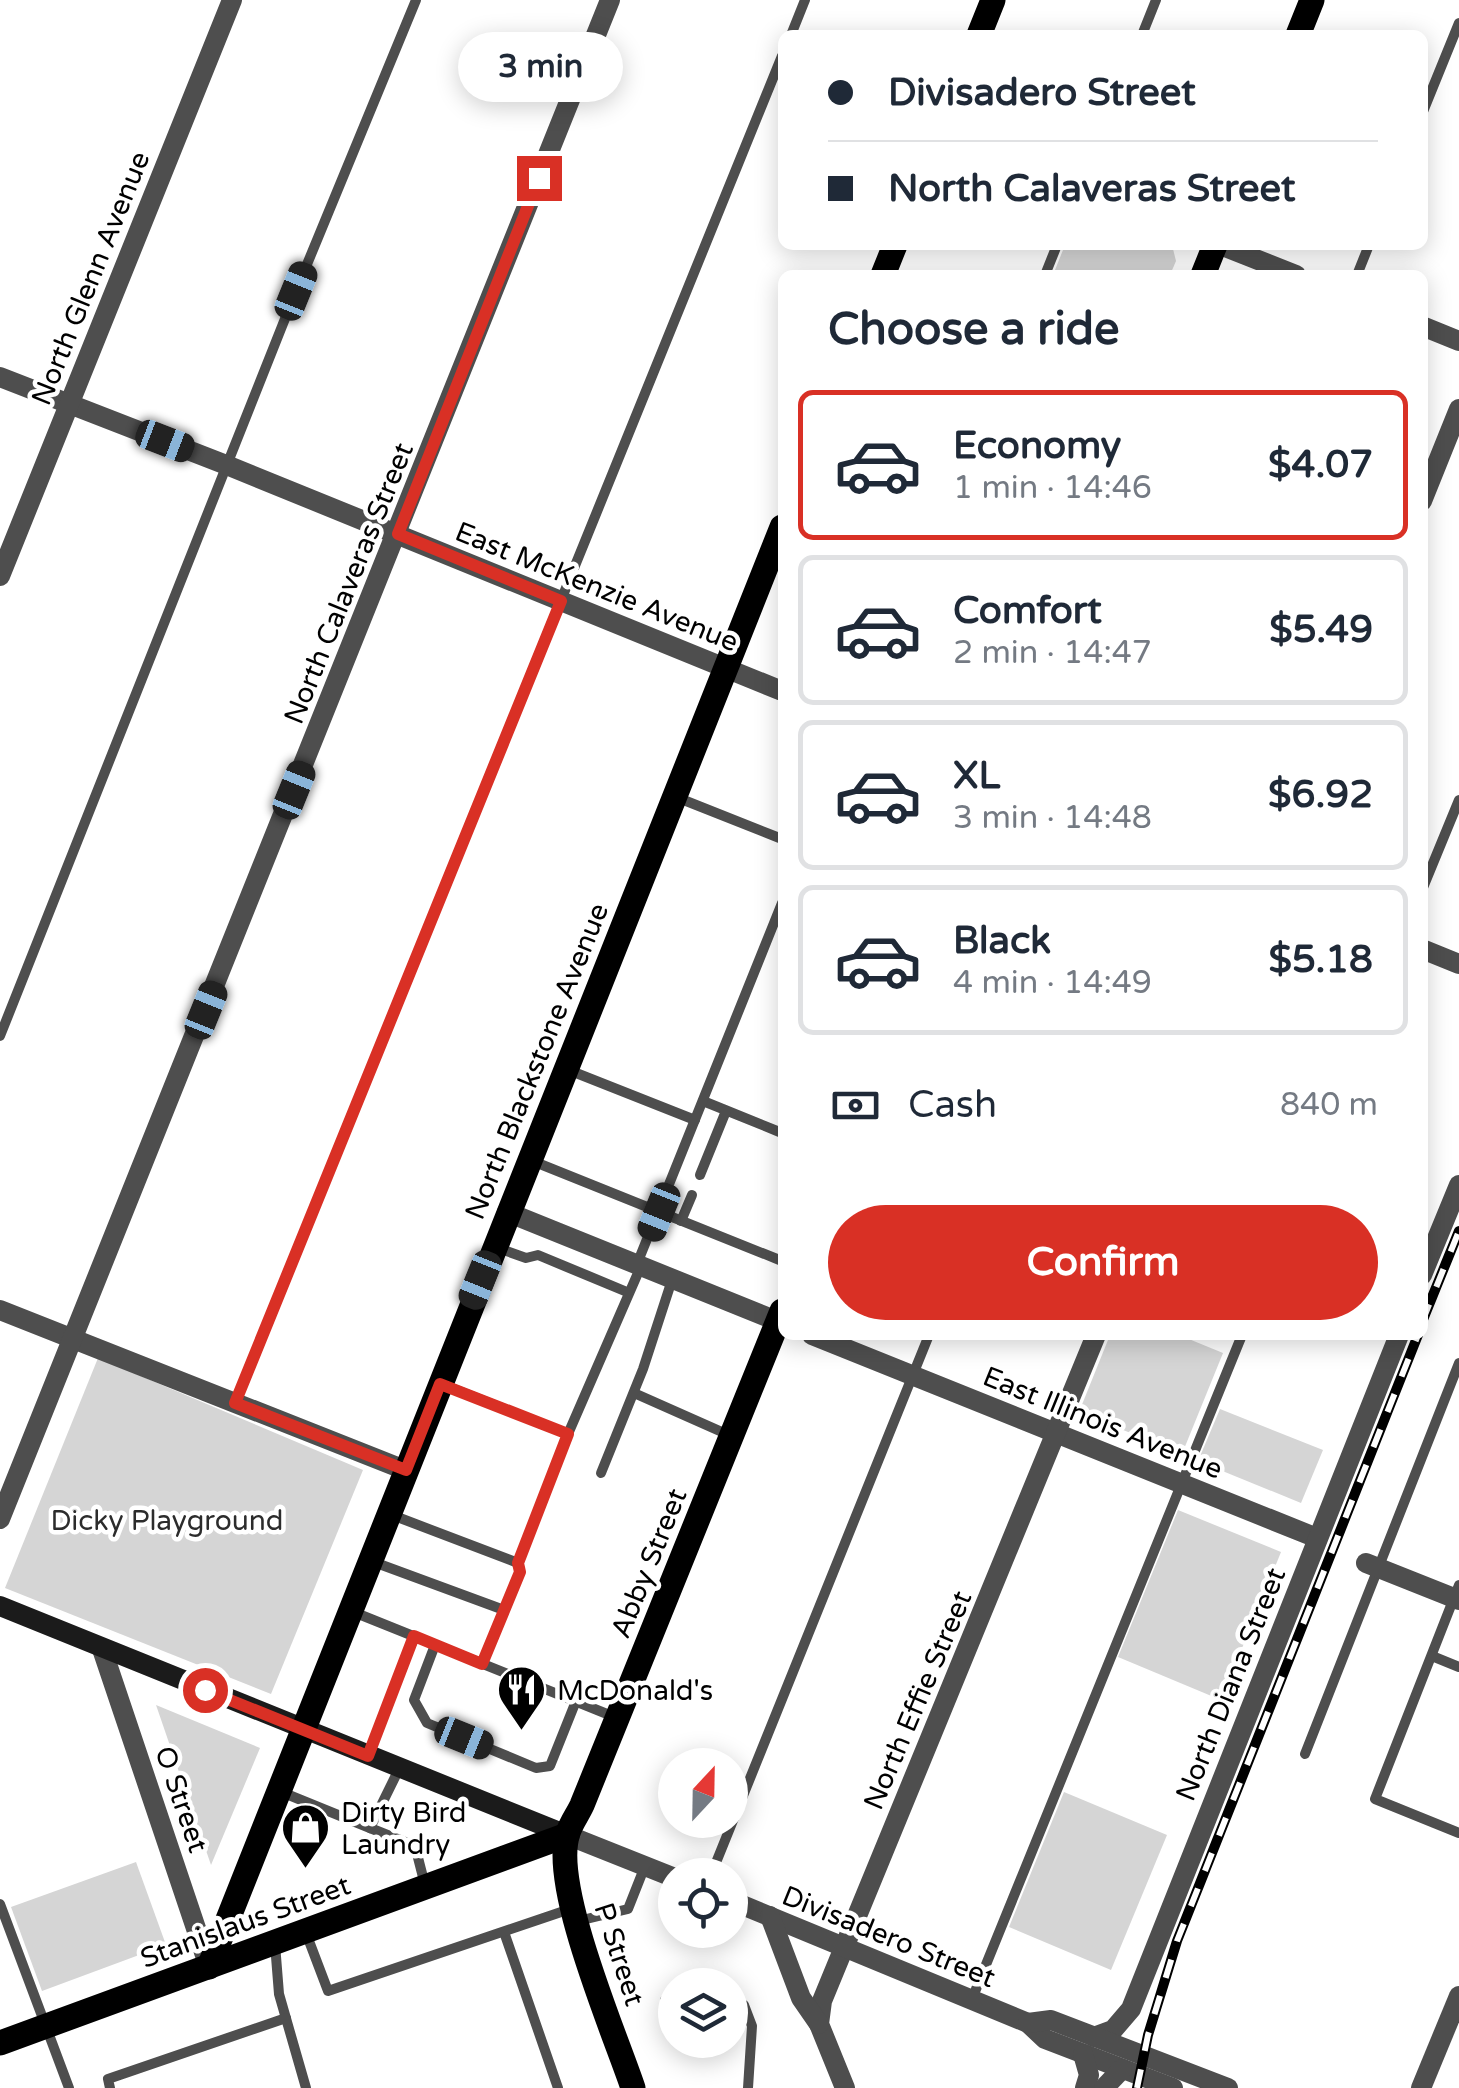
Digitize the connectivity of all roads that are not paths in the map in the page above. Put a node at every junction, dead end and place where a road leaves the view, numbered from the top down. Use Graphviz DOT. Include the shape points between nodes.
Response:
graph roads {
  1 [pos="232,0"];
  2 [pos="416,0"];
  3 [pos="610,0"];
  4 [pos="806,0"];
  5 [pos="993,0"];
  6 [pos="1156,0"];
  7 [pos="1312,0"];
  8 [pos="1459,24"];
  9 [pos="793,30"];
  10 [pos="980,30"];
  11 [pos="1144,30"];
  12 [pos="1300,30"];
  13 [pos="778,66"];
  14 [pos="1428,99"];
  15 [pos="1230,250"];
  16 [pos="1283,270"];
  17 [pos="1428,328"];
  18 [pos="1459,341"];
  19 [pos="0,377"];
  20 [pos="68,404"];
  21 [pos="1459,409"];
  22 [pos="229,466"];
  23 [pos="1428,486"];
  24 [pos="398,534"];
  25 [pos="778,538"];
  26 [pos="0,576"];
  27 [pos="561,601"];
  28 [pos="727,668"];
  29 [pos="778,689"];
  30 [pos="675,796"];
  31 [pos="1459,800"];
  32 [pos="778,837"];
  33 [pos="1428,875"];
  34 [pos="778,913"];
  35 [pos="1428,951"];
  36 [pos="1459,964"];
  37 [pos="0,1036"];
  38 [pos="566,1069"];
  39 [pos="703,1101"];
  40 [pos="726,1111"];
  41 [pos="695,1120"];
  42 [pos="778,1132"];
  43 [pos="528,1160"];
  44 [pos="700,1175"];
  45 [pos="1459,1184"];
  46 [pos="692,1194"];
  47 [pos="508,1212"];
  48 [pos="659,1212"];
  49 [pos="681,1220"];
  50 [pos="548,1228"];
  51 [pos="494,1246"];
  52 [pos="538,1255"];
  53 [pos="778,1259"];
  54 [pos="1428,1260"];
  55 [pos="639,1265"];
  56 [pos="673,1279"];
  57 [pos="627,1292"];
  58 [pos="0,1310"];
  59 [pos="778,1318"];
  60 [pos="778,1326"];
  61 [pos="74,1339"];
  62 [pos="824,1340"];
  63 [pos="927,1340"];
  64 [pos="1094,1340"];
  65 [pos="1240,1340"];
  66 [pos="1396,1340"];
  67 [pos="1459,1363"];
  68 [pos="912,1375"];
  69 [pos="440,1384"];
  70 [pos="634,1393"];
  71 [pos="235,1403"];
  72 [pos="568,1434"];
  73 [pos="1058,1434"];
  74 [pos="732,1436"];
  75 [pos="406,1470"];
  76 [pos="601,1473"];
  77 [pos="1182,1484"];
  78 [pos="388,1514"];
  79 [pos="0,1519"];
  80 [pos="1317,1538"];
  81 [pos="370,1561"];
  82 [pos="518,1563"];
  83 [pos="1372,1565"];
  84 [pos="1457,1594"];
  85 [pos="0,1606"];
  86 [pos="350,1610"];
  87 [pos="504,1610"];
  88 [pos="414,1636"];
  89 [pos="435,1645"];
  90 [pos="102,1650"];
  91 [pos="1432,1656"];
  92 [pos="482,1664"];
  93 [pos="1459,1666"];
  94 [pos="576,1702"];
  95 [pos="618,1718"];
  96 [pos="301,1729"];
  97 [pos="1305,1754"];
  98 [pos="368,1756"];
  99 [pos="399,1770"];
  100 [pos="278,1790"];
  101 [pos="370,1828"];
  102 [pos="1459,1833"];
  103 [pos="566,1835"];
  104 [pos="718,1858"];
  105 [pos="645,1866"];
  106 [pos="658,1871"];
  107 [pos="425,1886"];
  108 [pos="0,1904"];
  109 [pos="748,1907"];
  110 [pos="575,1915"];
  111 [pos="770,1916"];
  112 [pos="306,1932"];
  113 [pos="504,1932"];
  114 [pos="274,1944"];
  115 [pos="843,1948"];
  116 [pos="209,1967"];
  117 [pos="1458,1999"];
  118 [pos="972,2000"];
  119 [pos="748,2016"];
  120 [pos="286,2018"];
  121 [pos="820,2024"];
  122 [pos="46,2026"];
  123 [pos="0,2043"];
  124 [pos="1089,2045"];
  125 [pos="1122,2069"];
  126 [pos="68,2088"];
  127 [pos="110,2088"];
  128 [pos="306,2088"];
  129 [pos="558,2088"];
  130 [pos="633,2088"];
  131 [pos="748,2088"];
  132 [pos="844,2088"];
  133 [pos="1086,2088"];
  134 [pos="1104,2088"];
  135 [pos="1174,2088"];
  136 [pos="1228,2088"];
  137 [pos="1421,2088"];
  1 -- 20 [label="street, North Glenn Avenue"];
  2 -- 22 [label="lane"];
  3 -- 24 [label="street, North Calaveras Street"];
  4 -- 9 [label="lane"];
  5 -- 10 [label="main road"];
  6 -- 11 [label="lane"];
  7 -- 12 [label="main road"];
  8 -- 14 [label="lane"];
  13 -- 27 [label="lane"];
  15 -- 16 [label="street"];
  17 -- 18 [label="street"];
  19 -- 20 [label="street, East McKenzie Avenue"];
  20 -- 22 [label="street, East McKenzie Avenue"];
  20 -- 26 [label="street, North Glenn Avenue"];
  21 -- 23 [label="street"];
  22 -- 24 [label="street, East McKenzie Avenue"];
  22 -- 37 [label="lane"];
  24 -- 27 [label="street, East McKenzie Avenue"];
  24 -- 61 [label="street, North Calaveras Street"];
  25 -- 28 [label="main road, North Blackstone Avenue"];
  27 -- 28 [label="street, East McKenzie Avenue"];
  27 -- 71 [label="lane"];
  28 -- 29 [label="street, East McKenzie Avenue"];
  28 -- 30 [label="main road, North Blackstone Avenue"];
  30 -- 32 [label="lane"];
  30 -- 38 [label="main road, North Blackstone Avenue"];
  31 -- 33 [label="lane"];
  34 -- 39 [label="lane"];
  35 -- 36 [label="street"];
  38 -- 41 [label="lane"];
  38 -- 43 [label="main road, North Blackstone Avenue"];
  39 -- 40 [label="lane"];
  39 -- 41 [label="lane"];
  40 -- 42 [label="lane"];
  40 -- 44 [label="lane"];
  41 -- 48 [label="lane"];
  43 -- 47 [label="main road, North Blackstone Avenue"];
  43 -- 48 [label="lane"];
  45 -- 54 [label="street"];
  46 -- 49 [label="lane"];
  47 -- 50 [label="street"];
  47 -- 51 [label="main road, North Blackstone Avenue"];
  48 -- 49 [label="lane"];
  48 -- 55 [label="lane"];
  49 -- 53 [label="lane"];
  50 -- 52 [label="lane"];
  50 -- 55 [label="street"];
  51 -- 52 [label="lane" via="526,1258"];
  51 -- 69 [label="main road, North Blackstone Avenue"];
  52 -- 57 [label="lane"];
  55 -- 56 [label="street"];
  55 -- 57 [label="lane"];
  56 -- 59 [label="street"];
  56 -- 70 [label="lane"];
  57 -- 72 [label="lane"];
  58 -- 61 [label="street"];
  60 -- 74 [label="main road, Abby Street"];
  61 -- 71 [label="street"];
  61 -- 79 [label="street, North Calaveras Street"];
  62 -- 68 [label="street, East Illinois Avenue"];
  63 -- 68 [label="lane"];
  64 -- 73 [label="street, North Effie Street"];
  65 -- 77 [label="lane"];
  66 -- 80 [label="street, North Diana Street"];
  67 -- 83 [label="lane"];
  68 -- 73 [label="street, East Illinois Avenue"];
  68 -- 104 [label="lane"];
  69 -- 72 [label="lane"];
  69 -- 75 [label="main road, North Blackstone Avenue"];
  70 -- 74 [label="lane"];
  70 -- 76 [label="lane"];
  71 -- 75 [label="street"];
  72 -- 82 [label="lane"];
  73 -- 77 [label="street, East Illinois Avenue"];
  73 -- 115 [label="street, North Effie Street"];
  74 -- 95 [label="main road, Abby Street"];
  75 -- 78 [label="main road, North Blackstone Avenue"];
  77 -- 80 [label="street, East Illinois Avenue"];
  77 -- 118 [label="lane"];
  78 -- 81 [label="main road, North Blackstone Avenue"];
  78 -- 82 [label="lane"];
  80 -- 124 [label="street, North Diana Street" via="1131,2009"];
  81 -- 86 [label="main road, North Blackstone Avenue"];
  81 -- 87 [label="lane"];
  82 -- 87 [label="lane"];
  83 -- 84 [label="street"];
  83 -- 97 [label="lane"];
  84 -- 91 [label="lane"];
  85 -- 90 [label="main road"];
  86 -- 88 [label="lane"];
  86 -- 96 [label="main road, North Blackstone Avenue"];
  87 -- 92 [label="lane"];
  88 -- 89 [label="lane"];
  88 -- 98 [label="lane"];
  89 -- 92 [label="lane"];
  89 -- 94 [label="lane" via="414,1700 427,1723 518,1761 550,1766"];
  90 -- 96 [label="main road"];
  90 -- 116 [label="street, O Street"];
  91 -- 93 [label="lane"];
  91 -- 102 [label="lane" via="1375,1799"];
  92 -- 94 [label="lane"];
  94 -- 95 [label="lane"];
  95 -- 103 [label="main road, Abby Street"];
  96 -- 98 [label="main road"];
  96 -- 100 [label="main road, North Blackstone Avenue"];
  98 -- 99 [label="main road"];
  99 -- 101 [label="lane"];
  99 -- 103 [label="main road"];
  100 -- 101 [label="lane"];
  100 -- 116 [label="main road, North Blackstone Avenue"];
  101 -- 107 [label="lane" via="415,1846"];
  103 -- 105 [label="street"];
  103 -- 107 [label="main road, Stanislaus Street"];
  103 -- 110 [label="main road, P Street"];
  105 -- 106 [label="street"];
  105 -- 110 [label="lane" via="628,1909"];
  107 -- 112 [label="main road, Stanislaus Street"];
  108 -- 122 [label="lane"];
  109 -- 111 [label="street, Divisadero Street"];
  110 -- 113 [label="lane"];
  110 -- 130 [label="main road, P Street"];
  111 -- 115 [label="street, Divisadero Street"];
  111 -- 121 [label="street" via="801,1998"];
  112 -- 113 [label="lane" via="328,1991"];
  112 -- 114 [label="main road, Stanislaus Street"];
  113 -- 129 [label="lane"];
  114 -- 116 [label="main road, Stanislaus Street"];
  114 -- 120 [label="lane"];
  115 -- 118 [label="street, Divisadero Street"];
  115 -- 121 [label="street, North Effie Street"];
  116 -- 122 [label="main road, Stanislaus Street"];
  117 -- 137 [label="street"];
  118 -- 124 [label="street, Divisadero Street" via="1028,2023 1045,2039"];
  119 -- 131 [label="lane"];
  120 -- 127 [label="lane" via="108,2079"];
  120 -- 128 [label="lane"];
  121 -- 132 [label="street"];
  122 -- 123 [label="main road, Stanislaus Street"];
  122 -- 126 [label="lane"];
  124 -- 125 [label="street, Divisadero Street"];
  124 -- 133 [label="street"];
  124 -- 136 [label="street, Divisadero Street"];
  125 -- 134 [label="street"];
  125 -- 135 [label="street, Divisadero Street"];
}
